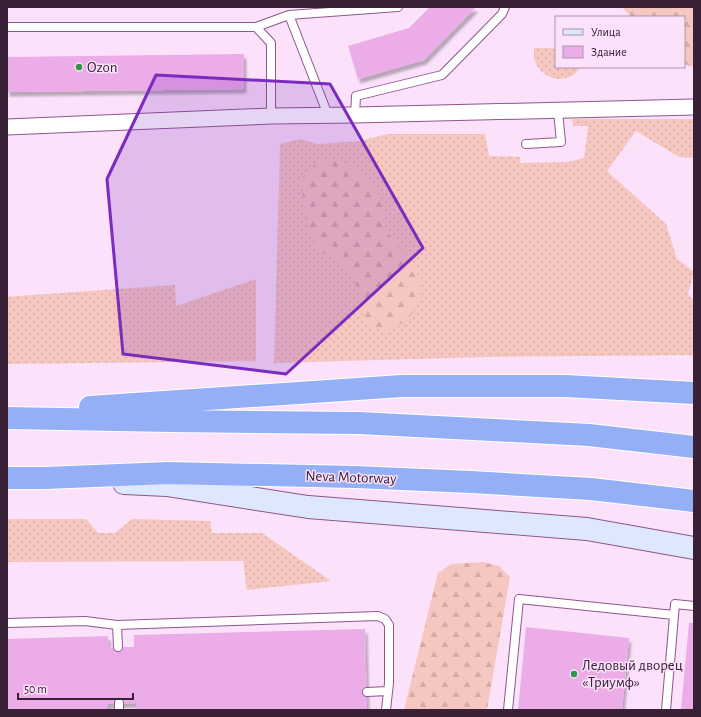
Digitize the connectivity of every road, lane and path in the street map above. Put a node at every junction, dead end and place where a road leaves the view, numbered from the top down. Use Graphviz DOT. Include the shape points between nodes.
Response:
graph roads {
  1 [pos="398,7"];
  2 [pos="505,7"];
  3 [pos="289,15"];
  4 [pos="7,27"];
  5 [pos="256,27"];
  6 [pos="694,107"];
  7 [pos="558,111"];
  8 [pos="328,115"];
  9 [pos="355,115"];
  10 [pos="271,116"];
  11 [pos="7,127"];
  12 [pos="526,144"];
  13 [pos="694,393"];
  14 [pos="7,412"];
  15 [pos="7,418"];
  16 [pos="694,447"];
  17 [pos="7,478"];
  18 [pos="45,478"];
  19 [pos="694,501"];
  20 [pos="694,548"];
  21 [pos="694,606"];
  22 [pos="674,615"];
  23 [pos="7,623"];
  24 [pos="117,625"];
  25 [pos="118,647"];
  26 [pos="388,691"];
  27 [pos="367,692"];
  28 [pos="386,710"];
  29 [pos="508,710"];
  30 [pos="666,710"];
  1 -- 3 [label="lane"];
  2 -- 9 [label="lane" via="502,14 442,75 356,96"];
  3 -- 5 [label="lane"];
  3 -- 8 [label="lane"];
  4 -- 5 [label="lane"];
  5 -- 10 [label="lane" via="271,44"];
  6 -- 7 [label="street"];
  7 -- 9 [label="street"];
  7 -- 12 [label="lane" via="561,142"];
  8 -- 9 [label="street"];
  8 -- 10 [label="street"];
  10 -- 11 [label="street"];
  13 -- 14 [label="highway" via="565,386 402,386"];
  15 -- 16 [label="highway" via="359,423 589,435"];
  17 -- 18 [label="highway, Neva Motorway"];
  18 -- 19 [label="highway, Neva Motorway" via="168,473 355,477 591,489"];
  18 -- 20 [label="street" via="167,485 308,507 587,529"];
  21 -- 22 [label="lane" via="675,604"];
  22 -- 29 [label="lane" via="519,599"];
  22 -- 30 [label="lane"];
  23 -- 24 [label="lane" via="85,621"];
  24 -- 25 [label="lane"];
  24 -- 26 [label="lane" via="378,616 385,619 389,625"];
  26 -- 27 [label="lane"];
  26 -- 28 [label="lane"];
}
